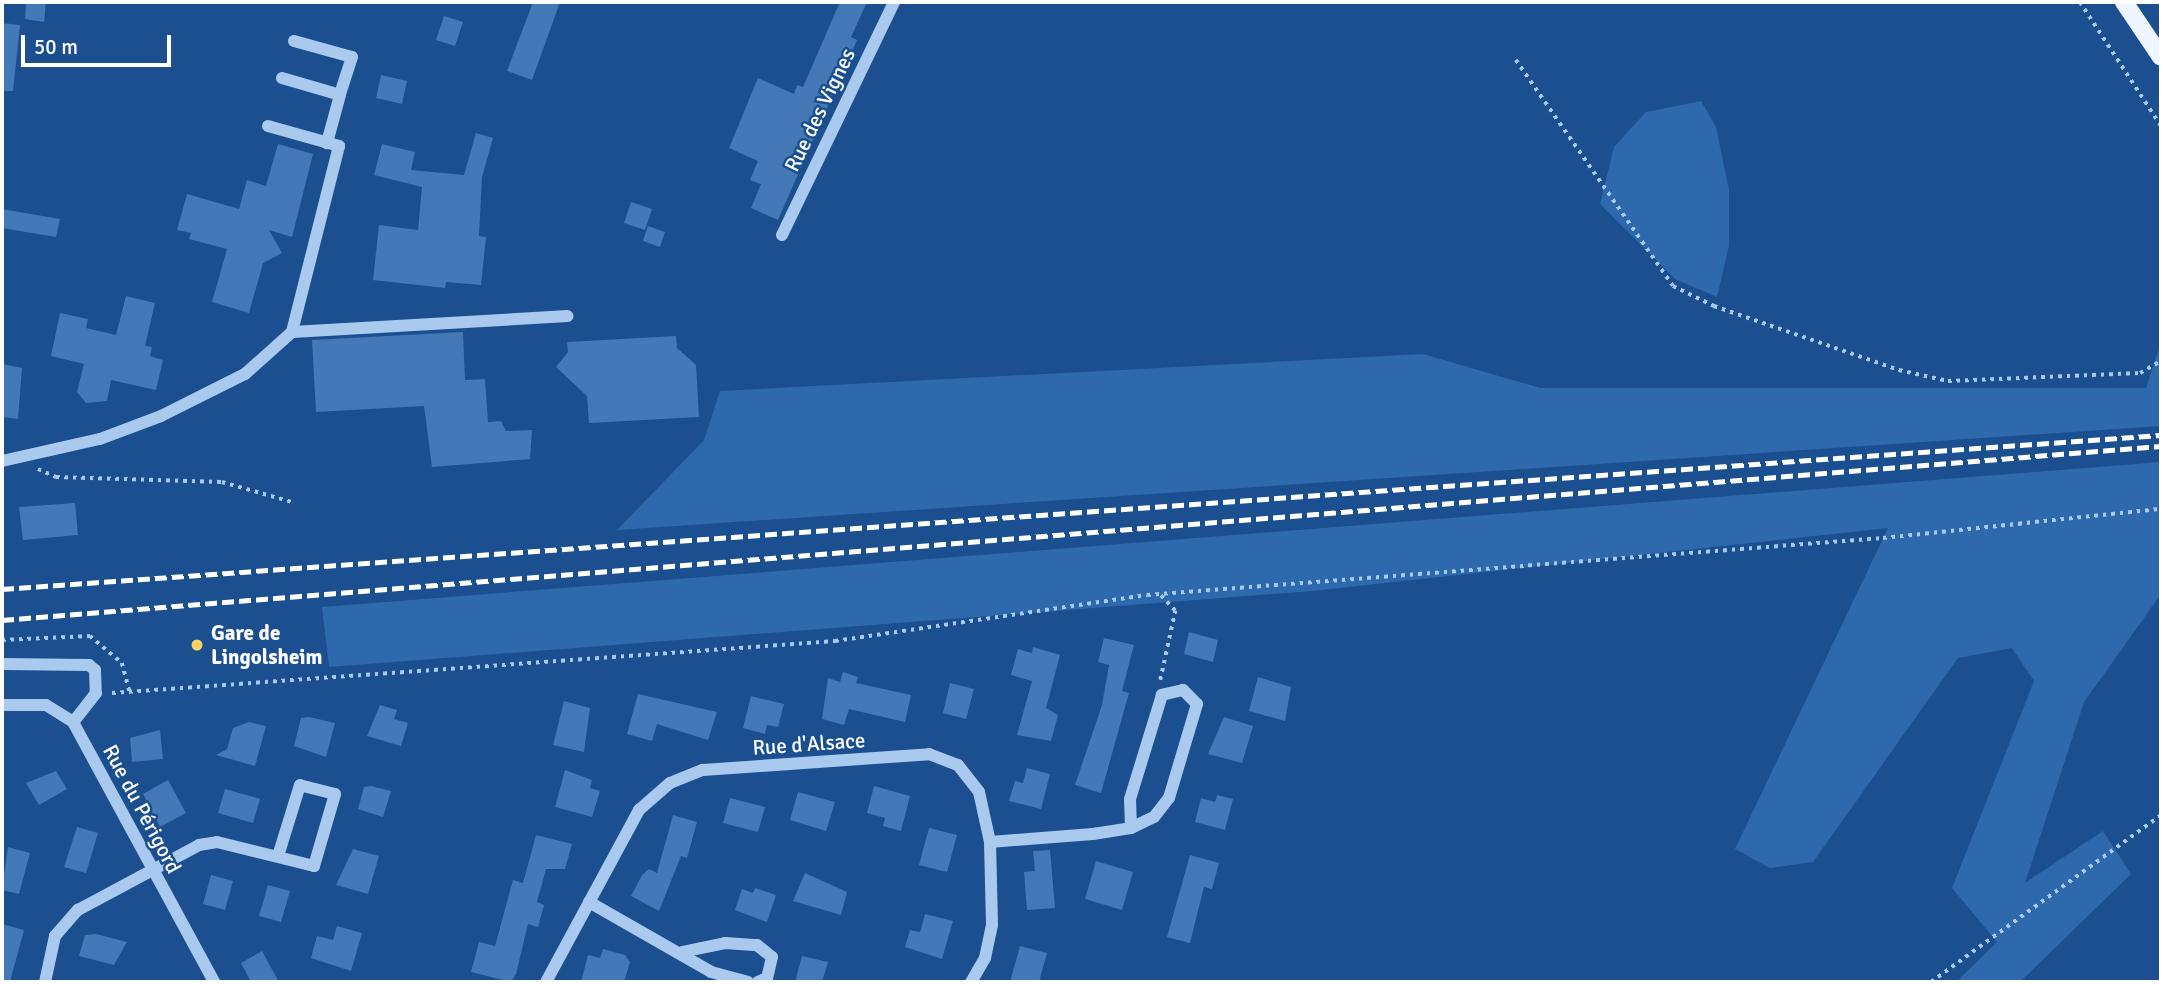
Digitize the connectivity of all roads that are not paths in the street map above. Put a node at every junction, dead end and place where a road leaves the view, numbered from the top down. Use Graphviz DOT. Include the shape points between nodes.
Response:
graph roads {
  1 [pos="894,2"];
  2 [pos="2124,2"];
  3 [pos="294,41"];
  4 [pos="2161,57"];
  5 [pos="282,78"];
  6 [pos="340,95"];
  7 [pos="268,126"];
  8 [pos="327,143"];
  9 [pos="782,235"];
  10 [pos="568,316"];
  11 [pos="292,332"];
  12 [pos="2,461"];
  13 [pos="2,664"];
  14 [pos="2,705"];
  15 [pos="73,723"];
  16 [pos="1131,828"];
  17 [pos="989,842"];
  18 [pos="278,856"];
  19 [pos="152,869"];
  20 [pos="589,902"];
  21 [pos="682,952"];
  22 [pos="45,982"];
  23 [pos="214,982"];
  24 [pos="546,982"];
  25 [pos="748,982"];
  26 [pos="758,982"];
  27 [pos="971,982"];
  1 -- 9 [label="street, Rue des Vignes"];
  2 -- 4 [label="main road"];
  3 -- 6 [label="street" via="352,57"];
  5 -- 6 [label="street"];
  6 -- 8 [label="street"];
  7 -- 8 [label="street"];
  8 -- 11 [label="street" via="339,146"];
  10 -- 11 [label="street"];
  11 -- 12 [label="street" via="245,374 161,416 100,439"];
  13 -- 15 [label="street" via="89,665 95,670 96,693"];
  14 -- 15 [label="street" via="46,705"];
  15 -- 19 [label="street, Rue du Périgord"];
  16 -- 16 [label="street" via="1154,817 1168,798 1197,704 1183,690 1162,695 1130,799"];
  16 -- 17 [label="street"];
  17 -- 20 [label="street, Rue d'Alsace" via="979,792 958,765 929,754 703,770 670,783 639,810"];
  17 -- 27 [label="street, Rue d'Alsace" via="992,925 985,958"];
  18 -- 18 [label="street" via="314,866 335,794 300,785"];
  18 -- 19 [label="street" via="217,842"];
  19 -- 22 [label="street" via="78,910 55,936"];
  19 -- 23 [label="street, Rue du Périgord"];
  20 -- 21 [label="street"];
  20 -- 24 [label="street, Rue d'Alsace"];
  21 -- 25 [label="street" via="710,972"];
  21 -- 26 [label="street" via="725,943 757,945 772,957 767,978"];
}
